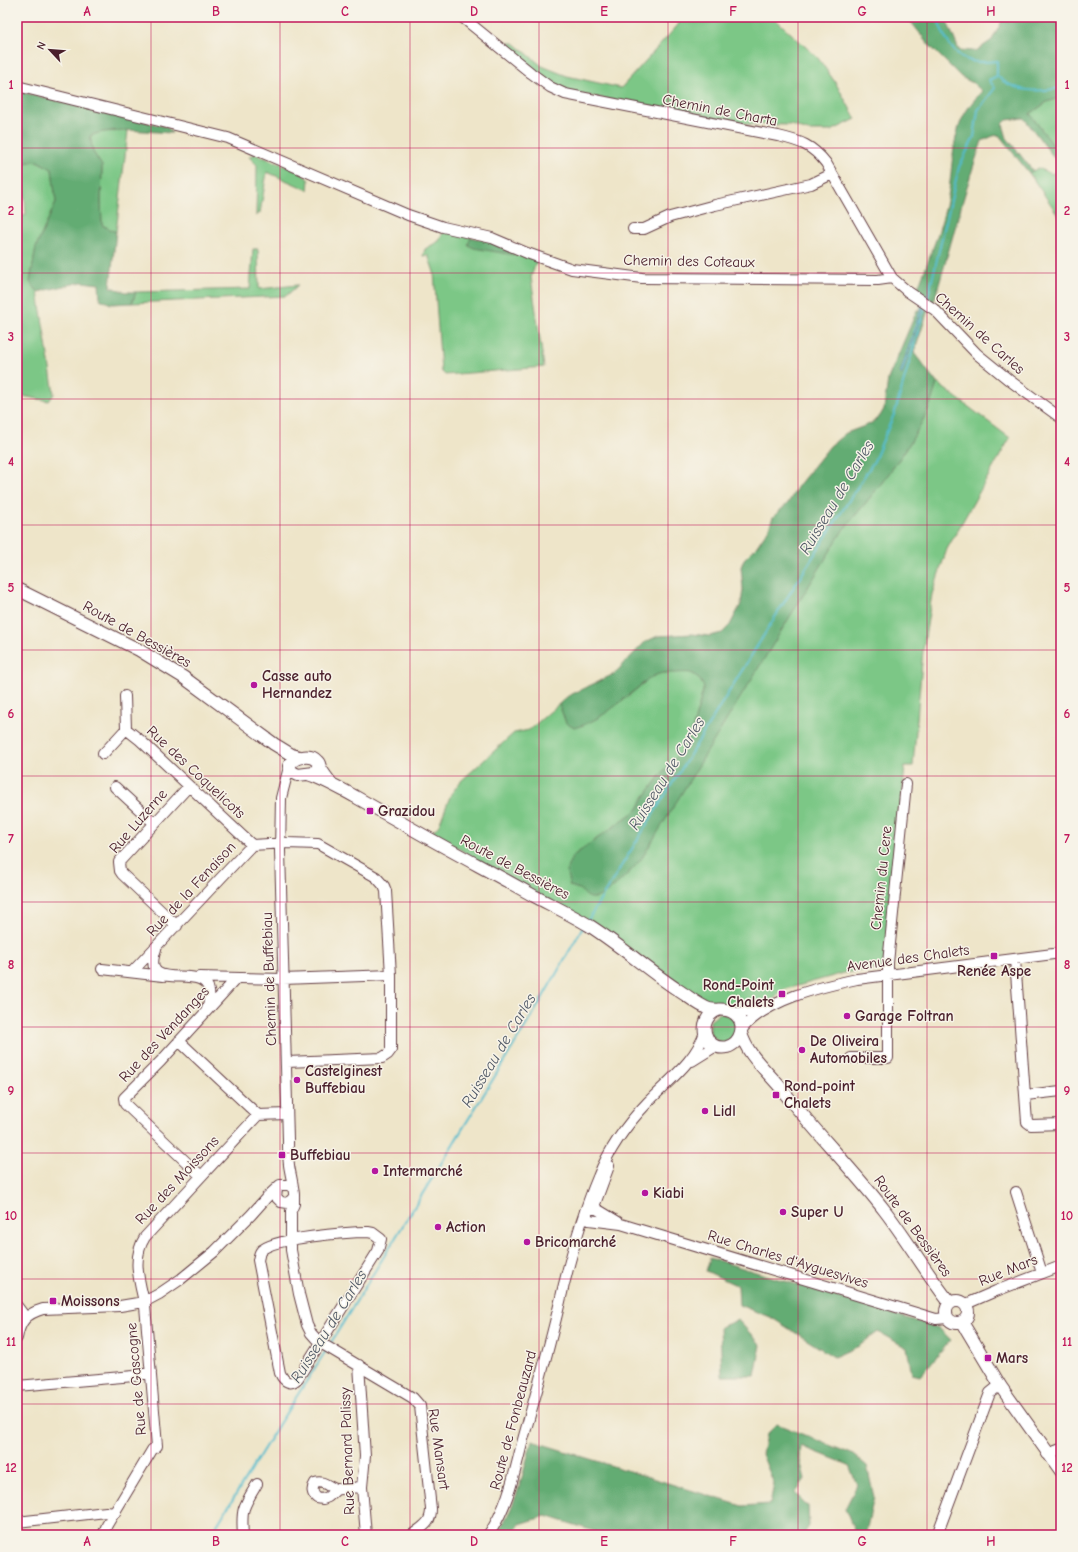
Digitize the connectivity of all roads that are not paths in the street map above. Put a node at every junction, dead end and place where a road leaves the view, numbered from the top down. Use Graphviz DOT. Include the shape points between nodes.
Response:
graph roads {
  1 [pos="462,17"];
  2 [pos="17,86"];
  3 [pos="832,174"];
  4 [pos="633,229"];
  5 [pos="892,278"];
  6 [pos="918,299"];
  7 [pos="1061,418"];
  8 [pos="17,589"];
  9 [pos="125,696"];
  10 [pos="126,729"];
  11 [pos="103,754"];
  12 [pos="292,763"];
  13 [pos="319,766"];
  14 [pos="303,775"];
  15 [pos="331,783"];
  16 [pos="906,784"];
  17 [pos="189,786"];
  18 [pos="115,787"];
  19 [pos="282,793"];
  20 [pos="154,823"];
  21 [pos="280,844"];
  22 [pos="252,845"];
  23 [pos="177,926"];
  24 [pos="156,948"];
  25 [pos="1061,954"];
  26 [pos="1015,959"];
  27 [pos="102,969"];
  28 [pos="132,972"];
  29 [pos="391,975"];
  30 [pos="165,976"];
  31 [pos="887,976"];
  32 [pos="199,977"];
  33 [pos="236,979"];
  34 [pos="283,980"];
  35 [pos="677,989"];
  36 [pos="718,1010"];
  37 [pos="764,1010"];
  38 [pos="206,1011"];
  39 [pos="735,1013"];
  40 [pos="705,1028"];
  41 [pos="742,1031"];
  42 [pos="179,1041"];
  43 [pos="722,1046"];
  44 [pos="851,1058"];
  45 [pos="286,1062"];
  46 [pos="684,1066"];
  47 [pos="1061,1091"];
  48 [pos="1026,1095"];
  49 [pos="786,1096"];
  50 [pos="287,1114"];
  51 [pos="258,1115"];
  52 [pos="1061,1124"];
  53 [pos="289,1165"];
  54 [pos="201,1176"];
  55 [pos="279,1187"];
  56 [pos="292,1187"];
  57 [pos="1016,1192"];
  58 [pos="263,1202"];
  59 [pos="287,1203"];
  60 [pos="590,1213"];
  61 [pos="291,1240"];
  62 [pos="1061,1266"];
  63 [pos="1042,1273"];
  64 [pos="144,1302"];
  65 [pos="950,1303"];
  66 [pos="966,1304"];
  67 [pos="17,1306"];
  68 [pos="26,1318"];
  69 [pos="947,1318"];
  70 [pos="962,1322"];
  71 [pos="17,1338"];
  72 [pos="319,1342"];
  73 [pos="359,1365"];
  74 [pos="150,1372"];
  75 [pos="1000,1385"];
  76 [pos="17,1386"];
  77 [pos="1061,1449"];
  78 [pos="1048,1454"];
  79 [pos="1061,1471"];
  80 [pos="257,1484"];
  81 [pos="362,1487"];
  82 [pos="337,1489"];
  83 [pos="115,1513"];
  84 [pos="17,1522"];
  85 [pos="103,1535"];
  86 [pos="244,1535"];
  87 [pos="366,1535"];
  88 [pos="412,1535"];
  89 [pos="488,1535"];
  90 [pos="936,1535"];
  1 -- 3 [label="street, Chemin de Charta" via="531,73 558,91 581,98 799,141 817,152"];
  2 -- 5 [label="street, Chemin des Coteaux" via="228,138 408,215 492,238 527,254 572,269 642,278"];
  3 -- 4 [label="street" via="811,184 715,205 670,217 644,229"];
  3 -- 5 [label="street, Chemin de Charta"];
  5 -- 6 [label="street, Chemin de Charta"];
  6 -- 7 [label="street, Chemin de Carles" via="930,306 977,354"];
  8 -- 12 [label="main road, Route de Bessières" via="139,650 183,677 274,744"];
  9 -- 10 [label="street"];
  10 -- 11 [label="street, Rue des Coquelicots"];
  10 -- 17 [label="street, Rue des Coquelicots"];
  12 -- 13 [label="main road, Route de Bessières" via="314,758"];
  12 -- 14 [label="main road, Route de Bessières" via="292,772"];
  12 -- 19 [label="street, Chemin de Buffebiau"];
  13 -- 14 [label="main road" via="314,773"];
  13 -- 15 [label="main road, Route de Bessières"];
  14 -- 15 [label="main road, Route de Bessières"];
  14 -- 19 [label="street" via="293,778"];
  15 -- 35 [label="main road, Route de Bessières" via="580,920"];
  16 -- 31 [label="street, Chemin du Cere"];
  17 -- 20 [label="street, Rue Luzerne"];
  17 -- 22 [label="street, Rue des Coquelicots"];
  18 -- 20 [label="street"];
  19 -- 21 [label="street, Chemin de Buffebiau"];
  20 -- 23 [label="street, Rue Luzerne" via="118,866 122,874"];
  21 -- 22 [label="street, Rue de la Fenaison"];
  21 -- 29 [label="street, Rue de la Fenaison" via="318,844 381,881 386,891"];
  21 -- 34 [label="street, Chemin de Buffebiau"];
  22 -- 23 [label="street, Rue de la Fenaison"];
  23 -- 24 [label="street, Rue de la Fenaison"];
  24 -- 28 [label="street, Rue de la Fenaison"];
  24 -- 30 [label="street" via="153,965 158,973"];
  25 -- 26 [label="street, Avenue des Chalets"];
  26 -- 31 [label="street, Avenue des Chalets"];
  26 -- 48 [label="street"];
  27 -- 28 [label="street"];
  28 -- 30 [label="street"];
  29 -- 34 [label="street"];
  29 -- 45 [label="street, Rue de la Fenaison" via="391,1050 388,1054 382,1058"];
  30 -- 32 [label="street"];
  31 -- 37 [label="street, Avenue des Chalets" via="831,984 794,996"];
  31 -- 44 [label="street, Chemin du Cere" via="888,1058"];
  32 -- 33 [label="street"];
  32 -- 38 [label="street" via="209,989 210,1003"];
  33 -- 34 [label="street"];
  33 -- 38 [label="street, Rue des Vendanges"];
  34 -- 45 [label="street, Chemin de Buffebiau"];
  35 -- 36 [label="main road, Route de Bessières" via="703,1006"];
  35 -- 40 [label="main road, Route de Bessières" via="698,1013"];
  36 -- 39 [label="main road, Route de Bessières"];
  36 -- 40 [label="main road" via="708,1016"];
  37 -- 39 [label="street, Avenue des Chalets"];
  37 -- 41 [label="street, Avenue des Chalets"];
  38 -- 42 [label="street, Rue des Vendanges"];
  39 -- 41 [label="main road, Route de Bessières" via="741,1022"];
  40 -- 43 [label="main road, Route de Bessières" via="709,1040"];
  40 -- 46 [label="street" via="699,1047"];
  41 -- 43 [label="main road" via="736,1042"];
  41 -- 49 [label="main road, Route de Bessières" via="747,1048"];
  42 -- 51 [label="street"];
  42 -- 54 [label="street, Rue des Vendanges" via="124,1098 125,1104"];
  43 -- 46 [label="street"];
  43 -- 49 [label="main road, Route de Bessières" via="741,1054"];
  45 -- 50 [label="street, Chemin de Buffebiau"];
  46 -- 60 [label="street" via="647,1103 614,1144 604,1162"];
  47 -- 48 [label="street"];
  48 -- 52 [label="street" via="1027,1122 1031,1125"];
  49 -- 65 [label="main road, Route de Bessières" via="838,1153 885,1211"];
  50 -- 51 [label="street"];
  50 -- 53 [label="street, Chemin de Buffebiau"];
  51 -- 54 [label="street, Rue des Moissons"];
  53 -- 55 [label="street, Chemin de Buffebiau"];
  53 -- 56 [label="street, Chemin de Buffebiau"];
  54 -- 64 [label="street, Rue des Moissons" via="141,1243 137,1263"];
  55 -- 56 [label="street"];
  55 -- 58 [label="street, Chemin de Buffebiau"];
  55 -- 59 [label="street" via="276,1197"];
  56 -- 59 [label="street, Chemin de Buffebiau" via="294,1191"];
  57 -- 63 [label="street"];
  58 -- 59 [label="street"];
  58 -- 64 [label="street, Chemin de Buffebiau" via="214,1252 160,1294"];
  59 -- 61 [label="street"];
  60 -- 69 [label="street, Rue Charles d'Ayguesvives" via="936,1319"];
  60 -- 89 [label="street, Route de Fonbeauzard" via="558,1309 506,1501"];
  61 -- 72 [label="street" via="299,1294 311,1333"];
  61 -- 72 [label="street" via="364,1232 374,1233 381,1239 378,1251"];
  61 -- 72 [label="street" via="265,1248 259,1255 282,1379 294,1382"];
  62 -- 63 [label="street, Rue Mars"];
  63 -- 66 [label="street, Rue Mars"];
  64 -- 68 [label="street, Chemin de Buffebiau" via="104,1307 43,1309 33,1312"];
  64 -- 74 [label="street, Rue de Gascogne"];
  65 -- 66 [label="main road" via="957,1300"];
  65 -- 69 [label="main road" via="946,1308"];
  66 -- 70 [label="main road" via="968,1316"];
  67 -- 68 [label="street"];
  68 -- 71 [label="street" via="20,1325"];
  69 -- 70 [label="main road" via="956,1323"];
  70 -- 75 [label="main road"];
  72 -- 73 [label="street, Rue Mansart"];
  73 -- 81 [label="street, Rue Bernard Palissy" via="365,1456"];
  73 -- 88 [label="street, Rue Mansart" via="413,1398 420,1406 431,1517 428,1523"];
  74 -- 76 [label="street" via="134,1376"];
  74 -- 83 [label="street, Rue de Gascogne" via="157,1446 152,1450"];
  75 -- 78 [label="main road"];
  75 -- 90 [label="street" via="990,1393"];
  77 -- 78 [label="street"];
  78 -- 79 [label="main road"];
  80 -- 86 [label="street" via="245,1504 242,1515"];
  81 -- 82 [label="street"];
  81 -- 87 [label="street, Rue Bernard Palissy"];
  83 -- 84 [label="street"];
  83 -- 85 [label="street, Rue de Gascogne"];
}
